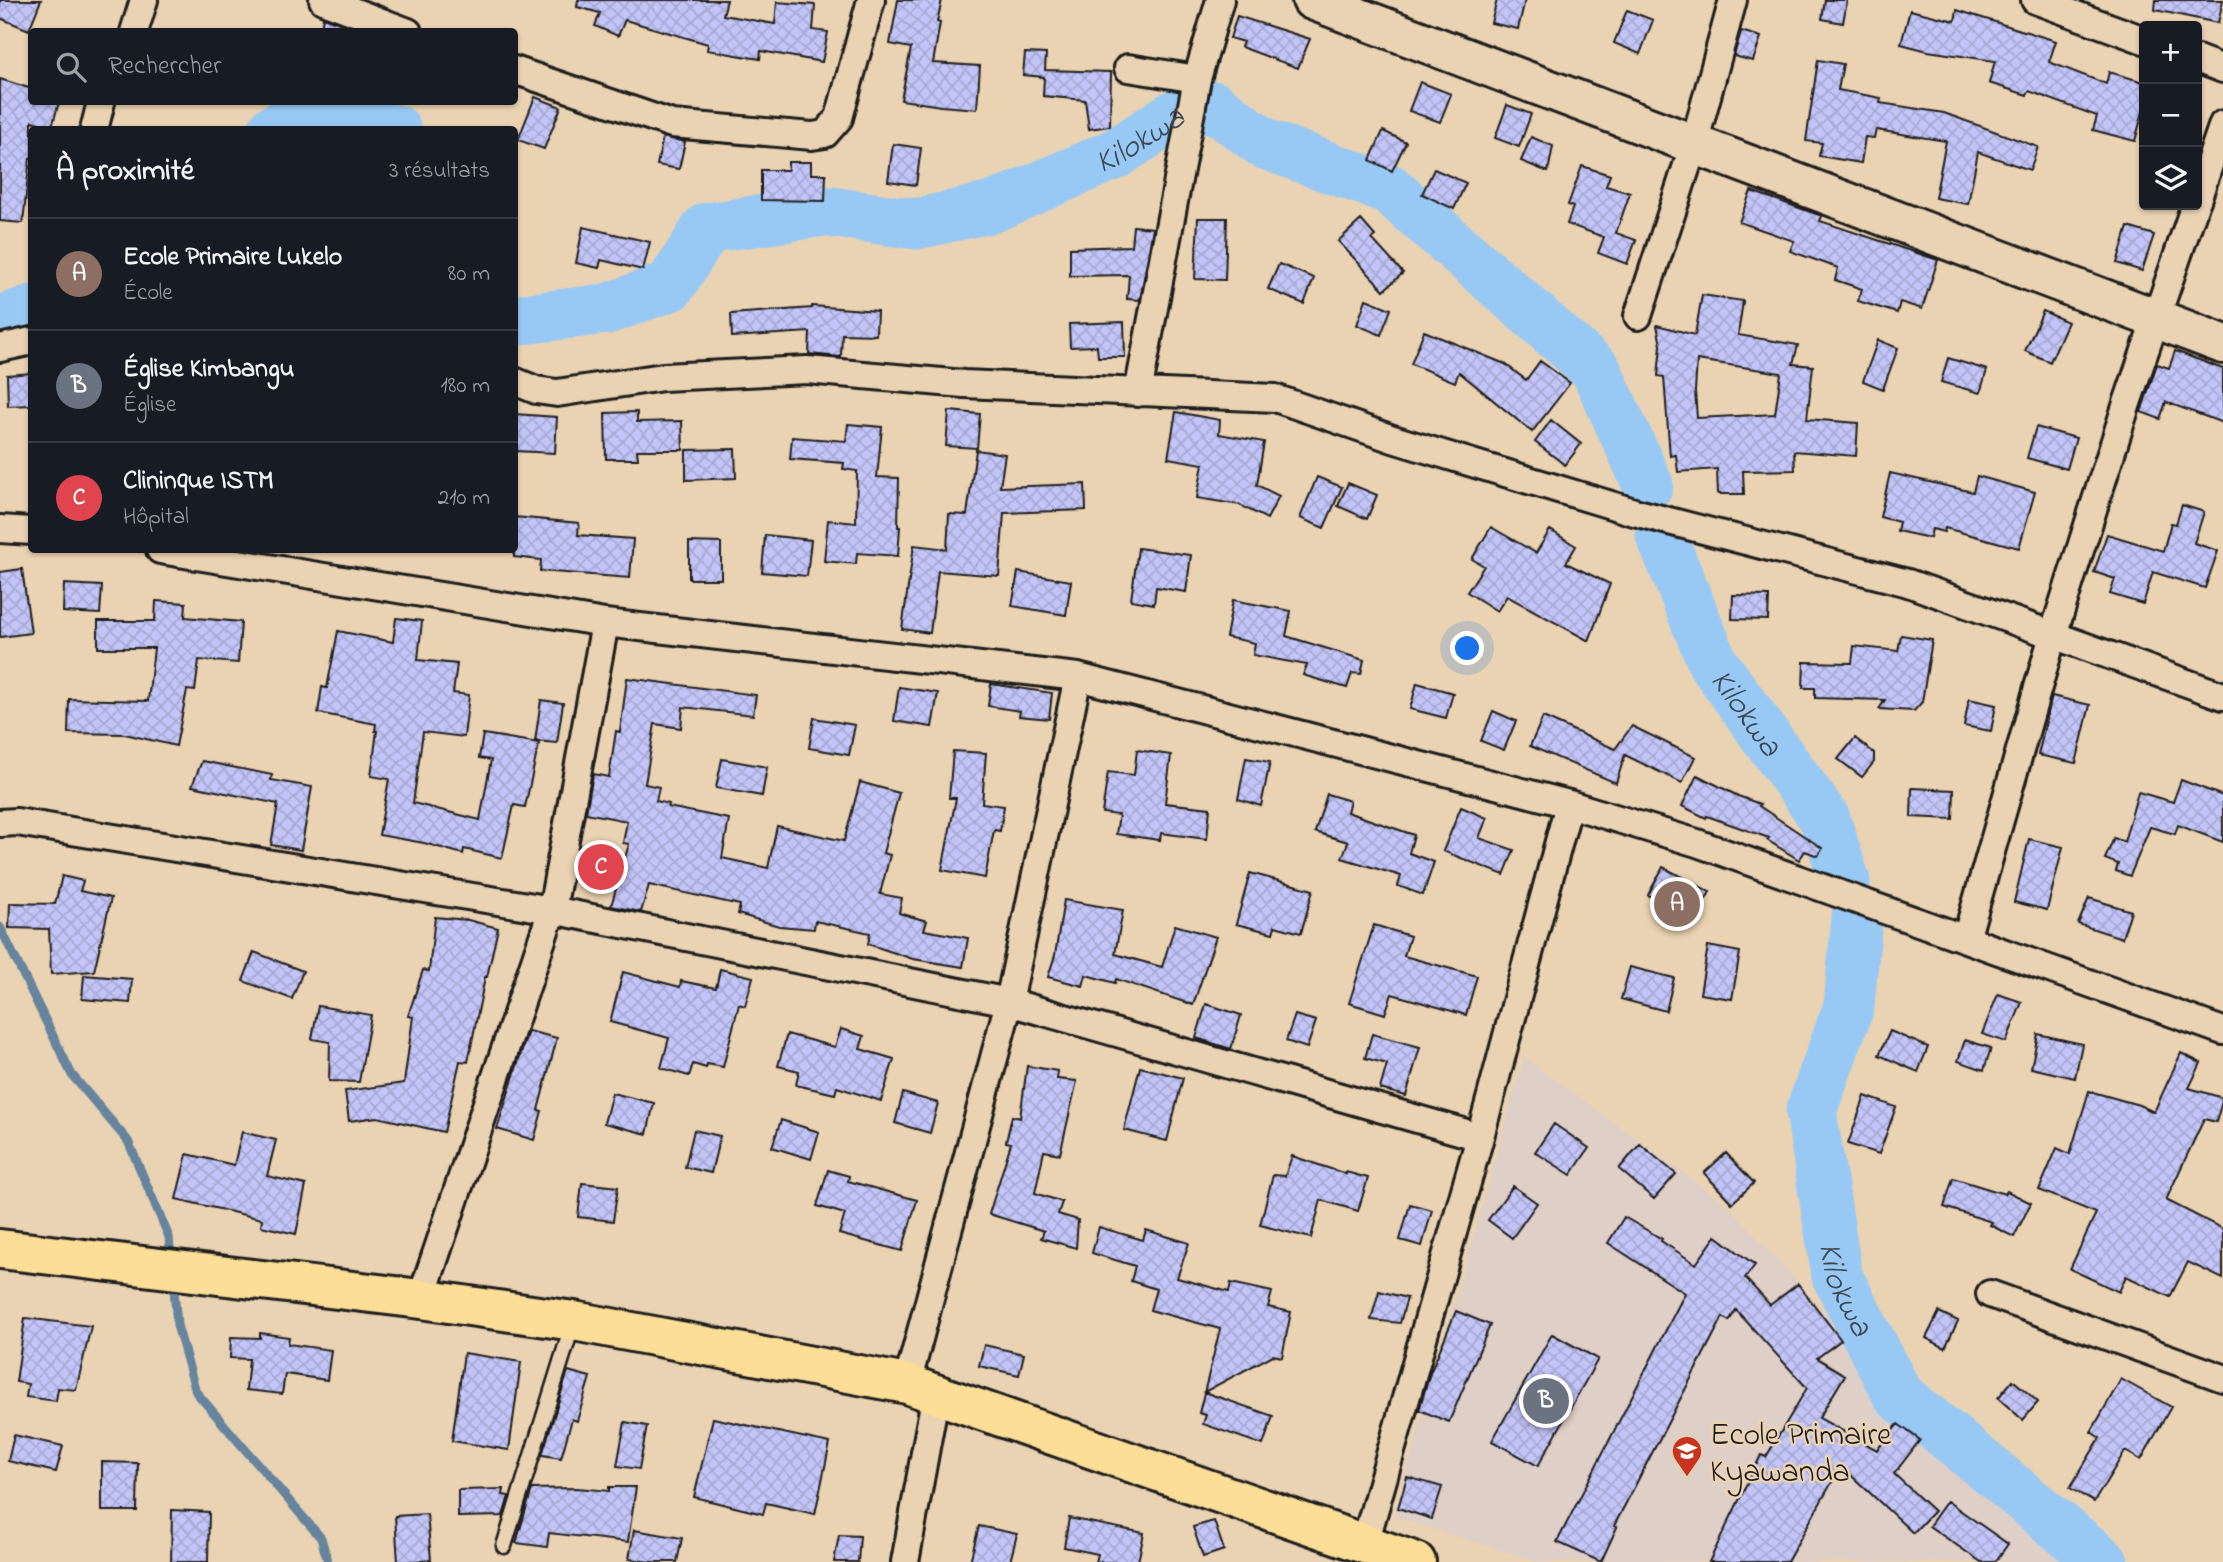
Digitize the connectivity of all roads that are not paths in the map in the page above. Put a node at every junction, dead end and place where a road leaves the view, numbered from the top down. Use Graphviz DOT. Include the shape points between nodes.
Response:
graph roads {
  1 [pos="144,0"];
  2 [pos="323,0"];
  3 [pos="871,0"];
  4 [pos="1220,0"];
  5 [pos="1312,0"];
  6 [pos="1733,0"];
  7 [pos="2035,0"];
  8 [pos="135,28"];
  9 [pos="397,28"];
  10 [pos="2139,38"];
  11 [pos="2202,61"];
  12 [pos="1128,68"];
  13 [pos="2223,69"];
  14 [pos="518,71"];
  15 [pos="1196,85"];
  16 [pos="100,105"];
  17 [pos="2223,124"];
  18 [pos="95,126"];
  19 [pos="1694,144"];
  20 [pos="2202,185"];
  21 [pos="2193,210"];
  22 [pos="1638,316"];
  23 [pos="2155,319"];
  24 [pos="28,342"];
  25 [pos="2223,344"];
  26 [pos="0,348"];
  27 [pos="518,383"];
  28 [pos="1138,393"];
  29 [pos="0,528"];
  30 [pos="28,531"];
  31 [pos="178,553"];
  32 [pos="605,623"];
  33 [pos="2053,635"];
  34 [pos="1077,677"];
  35 [pos="2223,696"];
  36 [pos="1569,804"];
  37 [pos="0,823"];
  38 [pos="552,910"];
  39 [pos="1966,939"];
  40 [pos="1009,1002"];
  41 [pos="2223,1031"];
  42 [pos="1480,1137"];
  43 [pos="1,1257"];
  44 [pos="1990,1294"];
  45 [pos="421,1300"];
  46 [pos="574,1321"];
  47 [pos="2223,1378"];
  48 [pos="922,1389"];
  49 [pos="1365,1543"];
  50 [pos="504,1546"];
  51 [pos="905,1562"];
  52 [pos="1414,1562"];
  1 -- 8 [label="street"];
  2 -- 9 [label="street"];
  3 -- 14 [label="street" via="839,118 825,134 672,124"];
  4 -- 15 [label="street"];
  5 -- 19 [label="street"];
  6 -- 19 [label="street"];
  7 -- 10 [label="street"];
  11 -- 13 [label="street"];
  12 -- 15 [label="street"];
  15 -- 28 [label="street"];
  16 -- 18 [label="street"];
  17 -- 20 [label="street"];
  19 -- 22 [label="street"];
  19 -- 23 [label="street"];
  21 -- 23 [label="street"];
  23 -- 25 [label="street"];
  23 -- 33 [label="street"];
  24 -- 26 [label="street"];
  27 -- 28 [label="street" via="557,393 663,377 807,370"];
  28 -- 33 [label="street" via="1275,398 1608,505 1908,583"];
  29 -- 30 [label="street"];
  31 -- 32 [label="street"];
  32 -- 34 [label="street"];
  32 -- 38 [label="street"];
  33 -- 35 [label="street"];
  33 -- 39 [label="street"];
  34 -- 36 [label="street"];
  34 -- 40 [label="street"];
  36 -- 39 [label="street" via="1696,843"];
  36 -- 42 [label="street"];
  37 -- 38 [label="street" via="17,822"];
  38 -- 40 [label="street"];
  38 -- 45 [label="street"];
  39 -- 41 [label="street"];
  40 -- 42 [label="street"];
  40 -- 48 [label="street"];
  42 -- 49 [label="street"];
  43 -- 45 [label="main road" via="118,1262"];
  44 -- 47 [label="street"];
  45 -- 46 [label="main road"];
  46 -- 48 [label="main road"];
  46 -- 50 [label="lane"];
  48 -- 49 [label="main road"];
  48 -- 51 [label="street"];
  49 -- 52 [label="main road"];
}
